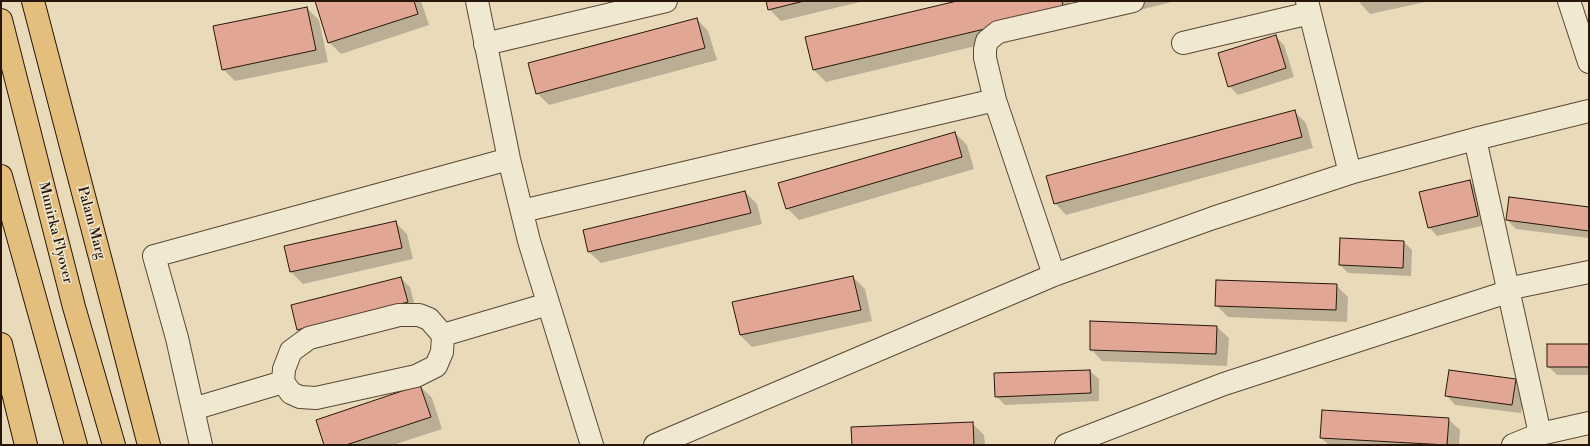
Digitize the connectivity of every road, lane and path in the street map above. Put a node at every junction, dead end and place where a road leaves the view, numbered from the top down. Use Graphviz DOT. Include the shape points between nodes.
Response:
graph roads {
  1 [pos="33,1"];
  2 [pos="477,1"];
  3 [pos="662,1"];
  4 [pos="1133,1"];
  5 [pos="1569,1"];
  6 [pos="1308,7"];
  7 [pos="1,20"];
  8 [pos="1183,43"];
  9 [pos="485,44"];
  10 [pos="1589,62"];
  11 [pos="995,100"];
  12 [pos="1589,111"];
  13 [pos="1475,139"];
  14 [pos="509,159"];
  15 [pos="1350,173"];
  16 [pos="1,176"];
  17 [pos="522,212"];
  18 [pos="1589,272"];
  19 [pos="1054,275"];
  20 [pos="1507,289"];
  21 [pos="548,304"];
  22 [pos="443,335"];
  23 [pos="1,344"];
  24 [pos="283,382"];
  25 [pos="193,409"];
  26 [pos="1589,423"];
  27 [pos="1540,434"];
  28 [pos="26,445"];
  29 [pos="76,445"];
  30 [pos="114,445"];
  31 [pos="149,445"];
  32 [pos="201,445"];
  33 [pos="592,445"];
  34 [pos="655,445"];
  35 [pos="1066,445"];
  36 [pos="1513,445"];
  1 -- 31 [label="main road, Palam Marg"];
  2 -- 9 [label="street"];
  3 -- 9 [label="street"];
  4 -- 11 [label="street" via="992,35 987,42 984,58"];
  5 -- 10 [label="street"];
  6 -- 8 [label="street"];
  6 -- 15 [label="street"];
  7 -- 30 [label="main road, Munirka Flyover" via="74,307"];
  9 -- 14 [label="street"];
  11 -- 17 [label="street"];
  11 -- 19 [label="street"];
  12 -- 13 [label="street"];
  13 -- 15 [label="street"];
  13 -- 20 [label="street"];
  14 -- 17 [label="street"];
  14 -- 25 [label="street" via="154,256 177,338"];
  15 -- 19 [label="street" via="1213,218"];
  16 -- 29 [label="main road"];
  17 -- 21 [label="street"];
  18 -- 20 [label="street"];
  19 -- 34 [label="street"];
  20 -- 27 [label="street"];
  20 -- 35 [label="street" via="1498,295 1224,384"];
  21 -- 22 [label="street"];
  21 -- 33 [label="street"];
  22 -- 24 [label="street" via="442,352 436,366 416,376 316,398 300,397 291,393"];
  22 -- 24 [label="street" via="429,319 420,315 399,315 309,338 291,351 284,369"];
  23 -- 28 [label="main road"];
  24 -- 25 [label="street"];
  25 -- 32 [label="street"];
  26 -- 27 [label="street"];
  27 -- 36 [label="street"];
}
